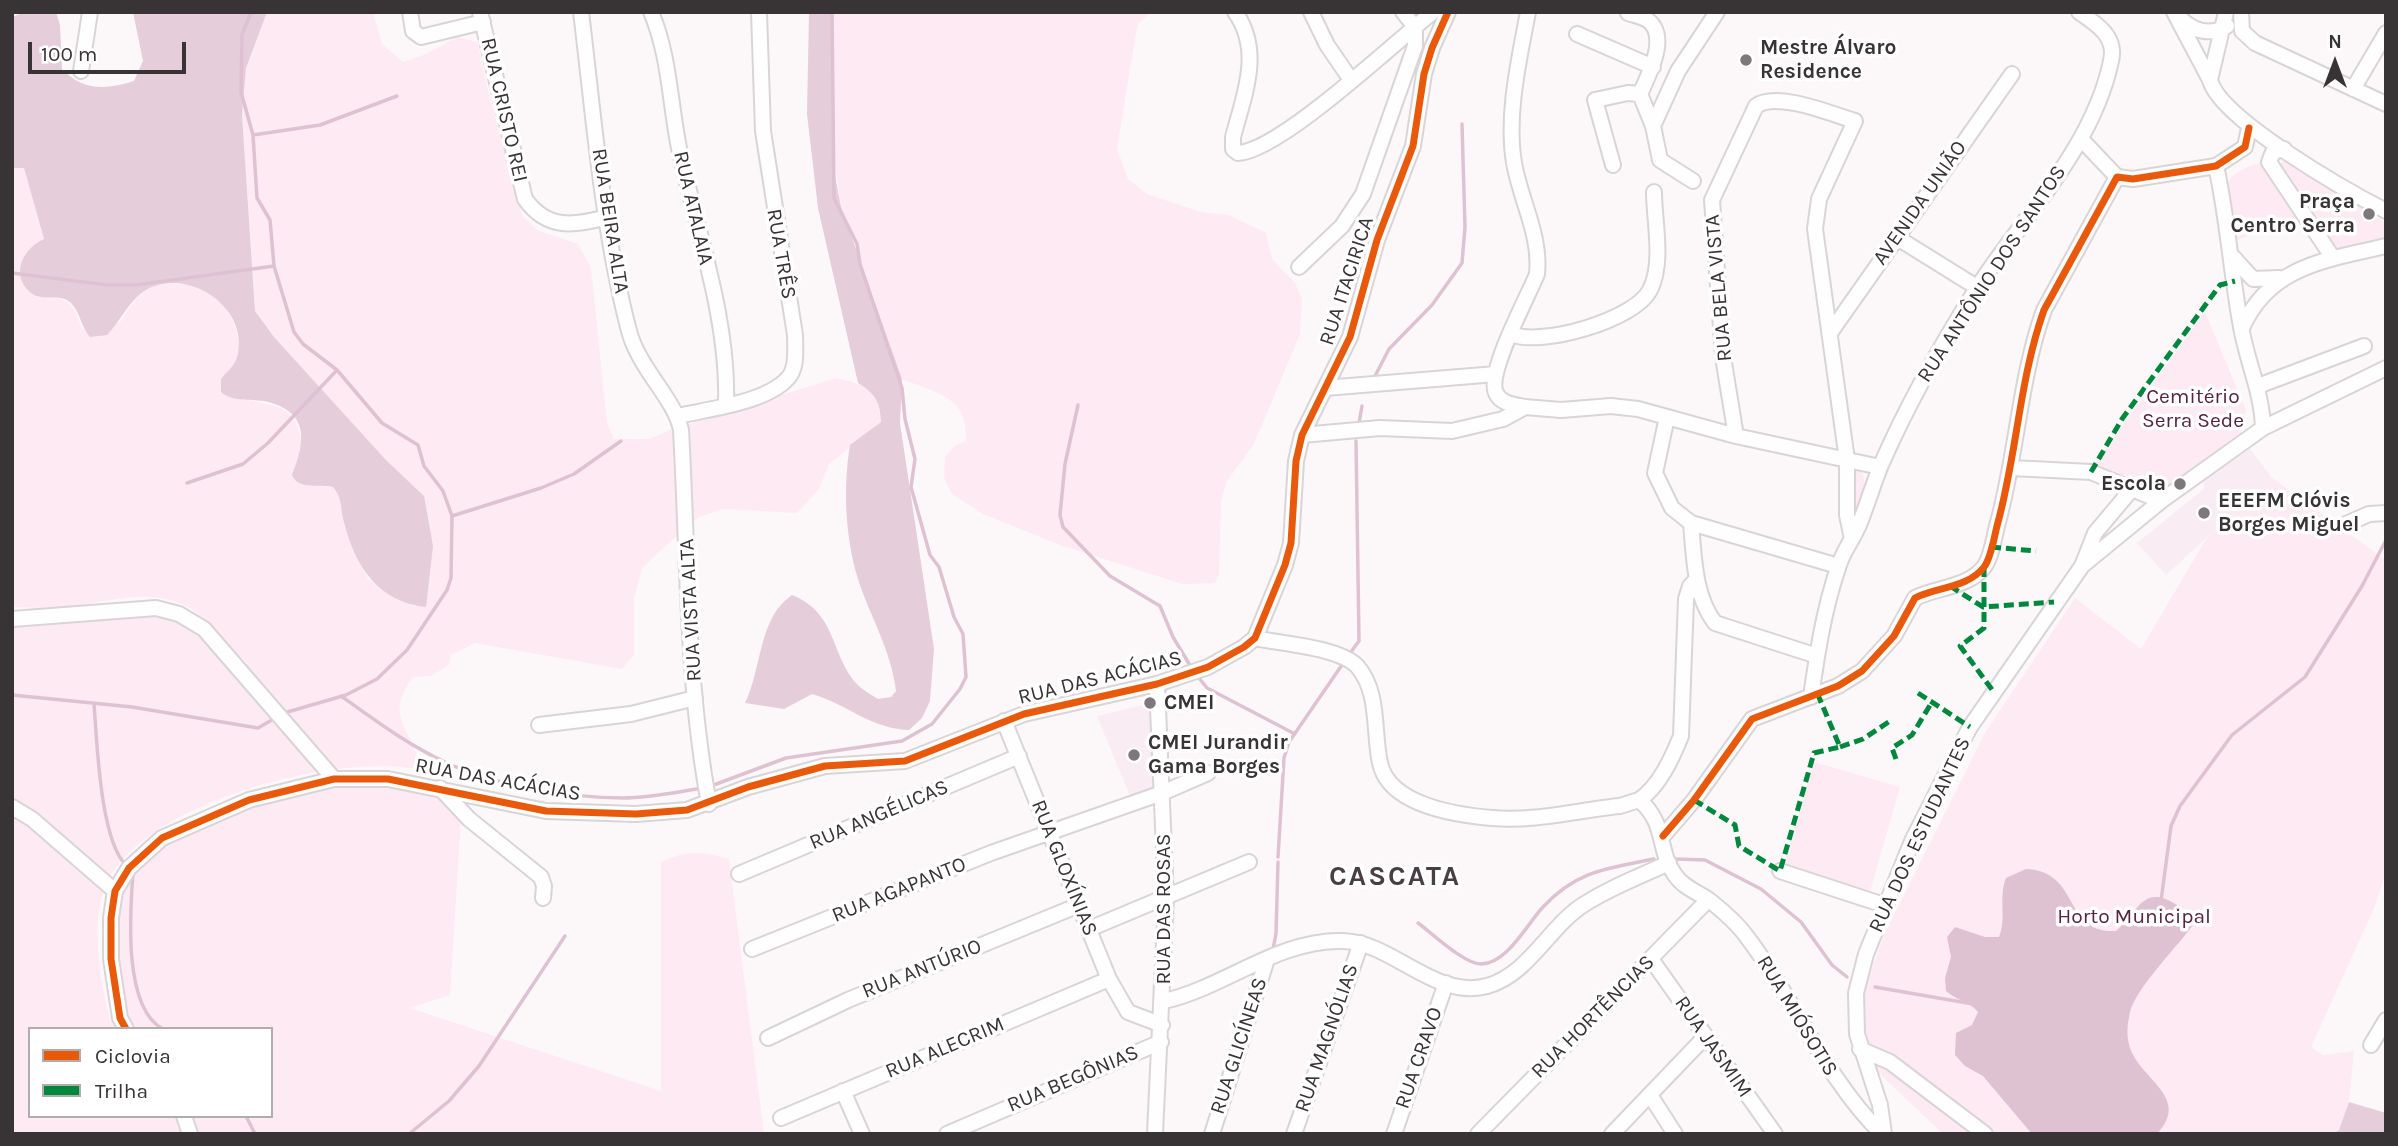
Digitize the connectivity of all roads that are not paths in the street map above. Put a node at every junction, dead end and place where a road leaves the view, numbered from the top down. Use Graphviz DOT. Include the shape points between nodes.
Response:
graph roads {
  1 [pos="90,12"];
  2 [pos="410,12"];
  3 [pos="580,12"];
  4 [pos="651,12"];
  5 [pos="759,12"];
  6 [pos="1235,12"];
  7 [pos="1311,12"];
  8 [pos="1404,12"];
  9 [pos="1433,12"];
  10 [pos="1448,12"];
  11 [pos="1528,12"];
  12 [pos="1717,12"];
  13 [pos="2079,12"];
  14 [pos="2174,12"];
  15 [pos="1628,13"];
  16 [pos="2236,14"];
  17 [pos="482,17"];
  18 [pos="2221,30"];
  19 [pos="1416,31"];
  20 [pos="2386,33"];
  21 [pos="1577,34"];
  22 [pos="2247,37"];
  23 [pos="2215,52"];
  24 [pos="1653,66"];
  25 [pos="81,71"];
  26 [pos="2012,74"];
  27 [pos="1351,80"];
  28 [pos="2210,80"];
  29 [pos="2353,89"];
  30 [pos="1640,94"];
  31 [pos="2386,104"];
  32 [pos="1653,126"];
  33 [pos="2249,128"];
  34 [pos="2081,139"];
  35 [pos="2284,149"];
  36 [pos="1613,165"];
  37 [pos="2216,166"];
  38 [pos="2117,177"];
  39 [pos="1693,181"];
  40 [pos="1654,192"];
  41 [pos="2386,211"];
  42 [pos="607,217"];
  43 [pos="1896,237"];
  44 [pos="2386,246"];
  45 [pos="2232,256"];
  46 [pos="2333,258"];
  47 [pos="1299,267"];
  48 [pos="2280,278"];
  49 [pos="1978,288"];
  50 [pos="2241,329"];
  51 [pos="1830,333"];
  52 [pos="1511,334"];
  53 [pos="2364,346"];
  54 [pos="2386,368"];
  55 [pos="1496,374"];
  56 [pos="2258,386"];
  57 [pos="1325,388"];
  58 [pos="726,405"];
  59 [pos="1525,407"];
  60 [pos="678,416"];
  61 [pos="1667,417"];
  62 [pos="2263,428"];
  63 [pos="1302,435"];
  64 [pos="1736,436"];
  65 [pos="1847,460"];
  66 [pos="1880,467"];
  67 [pos="2012,468"];
  68 [pos="2132,489"];
  69 [pos="2161,501"];
  70 [pos="2386,513"];
  71 [pos="1691,523"];
  72 [pos="2344,525"];
  73 [pos="1852,539"];
  74 [pos="1838,566"];
  75 [pos="2082,566"];
  76 [pos="1697,579"];
  77 [pos="12,619"];
  78 [pos="1255,638"];
  79 [pos="1816,656"];
  80 [pos="1157,684"];
  81 [pos="1811,697"];
  82 [pos="695,698"];
  83 [pos="1004,721"];
  84 [pos="539,725"];
  85 [pos="1019,756"];
  86 [pos="1208,773"];
  87 [pos="334,779"];
  88 [pos="439,787"];
  89 [pos="1162,793"];
  90 [pos="1639,800"];
  91 [pos="709,804"];
  92 [pos="12,807"];
  93 [pos="1048,833"];
  94 [pos="1663,836"];
  95 [pos="1249,862"];
  96 [pos="1669,863"];
  97 [pos="1780,871"];
  98 [pos="739,874"];
  99 [pos="116,891"];
  100 [pos="543,898"];
  101 [pos="1167,898"];
  102 [pos="1708,900"];
  103 [pos="1079,905"];
  104 [pos="1887,906"];
  105 [pos="1089,929"];
  106 [pos="1361,943"];
  107 [pos="752,949"];
  108 [pos="1267,959"];
  109 [pos="1651,959"];
  110 [pos="1109,978"];
  111 [pos="1446,982"];
  112 [pos="1164,1000"];
  113 [pos="2386,1020"];
  114 [pos="1162,1025"];
  115 [pos="125,1027"];
  116 [pos="1705,1037"];
  117 [pos="768,1038"];
  118 [pos="1161,1042"];
  119 [pos="2371,1045"];
  120 [pos="1860,1049"];
  121 [pos="843,1091"];
  122 [pos="1650,1095"];
  123 [pos="781,1118"];
  124 [pos="862,1134"];
  125 [pos="947,1134"];
  126 [pos="1155,1134"];
  127 [pos="1212,1134"];
  128 [pos="1294,1134"];
  129 [pos="1394,1134"];
  130 [pos="1478,1134"];
  131 [pos="1612,1134"];
  132 [pos="1675,1134"];
  133 [pos="1775,1134"];
  134 [pos="1883,1134"];
  135 [pos="1985,1134"];
  1 -- 25 [label="street"];
  2 -- 17 [label="street" via="413,31 426,37"];
  3 -- 42 [label="street, RUA BEIRA ALTA"];
  4 -- 58 [label="street, RUA ATALAIA" via="663,50 722,339"];
  5 -- 58 [label="street, RUA TRÊS" via="762,131 795,353 790,374 782,382"];
  6 -- 27 [label="street" via="1250,42 1251,64 1233,137 1233,149 1238,153 1272,142"];
  7 -- 27 [label="street"];
  8 -- 19 [label="street"];
  9 -- 19 [label="street"];
  10 -- 57 [label="street, RUA ITACIRICA" via="1424,74 1413,146 1377,240 1350,337"];
  11 -- 52 [label="street" via="1518,63 1512,150 1538,260 1537,274"];
  12 -- 32 [label="street" via="1678,71"];
  13 -- 34 [label="street" via="2105,32 2112,45 2112,58"];
  14 -- 18 [label="street" via="2190,28"];
  14 -- 28 [label="street"];
  15 -- 24 [label="street" via="1654,28"];
  16 -- 18 [label="street"];
  16 -- 22 [label="street"];
  17 -- 42 [label="street, RUA CRISTO REI" via="524,199 535,213 557,222 577,225"];
  18 -- 23 [label="street"];
  19 -- 27 [label="street"];
  19 -- 47 [label="street" via="1363,194 1342,226"];
  20 -- 29 [label="street"];
  21 -- 24 [label="street"];
  22 -- 23 [label="street" via="2234,39"];
  22 -- 29 [label="street"];
  23 -- 28 [label="street"];
  24 -- 30 [label="street"];
  26 -- 43 [label="street, AVENIDA UNIÃO"];
  28 -- 33 [label="street" via="2223,102"];
  29 -- 31 [label="street"];
  30 -- 32 [label="street"];
  30 -- 36 [label="street" via="1595,100"];
  32 -- 39 [label="street" via="1660,160"];
  33 -- 35 [label="street"];
  33 -- 37 [label="street" via="2245,147"];
  34 -- 38 [label="street, RUA ANTÔNIO DOS SANTOS"];
  34 -- 49 [label="street, RUA ANTÔNIO DOS SANTOS"];
  35 -- 41 [label="street"];
  35 -- 46 [label="street" via="2273,152 2269,162"];
  37 -- 38 [label="street" via="2133,179"];
  37 -- 45 [label="street"];
  38 -- 67 [label="street" via="2044,310 2030,352"];
  40 -- 52 [label="street" via="1656,258 1650,291 1643,298 1626,310 1566,334 1525,339"];
  42 -- 60 [label="street, RUA BEIRA ALTA" via="629,332 648,374"];
  43 -- 49 [label="street"];
  43 -- 51 [label="street, AVENIDA UNIÃO"];
  44 -- 46 [label="street"];
  45 -- 48 [label="street" via="2253,279"];
  45 -- 50 [label="street"];
  46 -- 48 [label="street"];
  48 -- 50 [label="street" via="2256,302"];
  49 -- 66 [label="street, RUA ANTÔNIO DOS SANTOS" via="1917,388"];
  50 -- 56 [label="street"];
  51 -- 64 [label="street, RUA BELA VISTA" via="1816,211 1855,121 1780,101 1763,102 1756,106 1712,200 1723,357"];
  51 -- 65 [label="street"];
  52 -- 55 [label="street"];
  53 -- 56 [label="street"];
  54 -- 62 [label="street, RUA DOS ESTUDANTES"];
  55 -- 57 [label="street"];
  55 -- 59 [label="street" via="1494,388 1500,399"];
  56 -- 62 [label="street"];
  57 -- 63 [label="street, RUA ITACIRICA"];
  58 -- 60 [label="street, RUA TRÊS"];
  59 -- 61 [label="street" via="1620,407"];
  59 -- 63 [label="street" via="1503,419 1452,431 1380,428"];
  60 -- 82 [label="street, RUA VISTA ALTA"];
  61 -- 64 [label="street"];
  61 -- 71 [label="street" via="1655,472 1672,508"];
  62 -- 69 [label="street, RUA DOS ESTUDANTES"];
  63 -- 78 [label="street, RUA ITACIRICA" via="1291,543"];
  64 -- 65 [label="street"];
  65 -- 66 [label="street"];
  65 -- 73 [label="street"];
  66 -- 73 [label="street, RUA ANTÔNIO DOS SANTOS"];
  67 -- 68 [label="street" via="2091,472"];
  67 -- 81 [label="street" via="1984,567 1964,581 1915,598 1894,636 1862,671"];
  68 -- 69 [label="street"];
  68 -- 75 [label="street, RUA DOS ESTUDANTES" via="2095,533"];
  69 -- 75 [label="street, RUA DOS ESTUDANTES"];
  70 -- 72 [label="street" via="2369,514"];
  71 -- 74 [label="street"];
  71 -- 76 [label="street"];
  73 -- 74 [label="street, RUA ANTÔNIO DOS SANTOS"];
  74 -- 79 [label="street, RUA ANTÔNIO DOS SANTOS"];
  75 -- 104 [label="street, RUA DOS ESTUDANTES" via="1970,727 1913,839"];
  76 -- 79 [label="street" via="1703,604 1715,623"];
  76 -- 90 [label="street" via="1686,599 1681,736 1673,757"];
  77 -- 87 [label="street" via="156,608 190,619 204,629"];
  78 -- 80 [label="street, RUA DAS ACÁCIAS" via="1208,667"];
  78 -- 90 [label="street" via="1327,652 1356,665 1371,695 1383,774 1403,796 1493,818 1620,806"];
  79 -- 81 [label="street, RUA ANTÔNIO DOS SANTOS"];
  80 -- 83 [label="street, RUA DAS ACÁCIAS"];
  80 -- 89 [label="street, RUA DAS ROSAS"];
  81 -- 94 [label="street" via="1752,719"];
  82 -- 84 [label="street" via="631,714"];
  82 -- 91 [label="street, RUA VISTA ALTA"];
  83 -- 85 [label="street, RUA GLOXÍNIAS"];
  83 -- 91 [label="street, RUA DAS ACÁCIAS" via="905,761 825,766 748,787"];
  85 -- 93 [label="street, RUA GLOXÍNIAS"];
  85 -- 98 [label="street, RUA ANGÉLICAS"];
  86 -- 89 [label="street, RUA AGAPANTO"];
  87 -- 88 [label="street, RUA DAS ACÁCIAS" via="388,779"];
  87 -- 99 [label="street, RUA DAS ACÁCIAS" via="249,800 187,825 145,850"];
  88 -- 91 [label="street, RUA DAS ACÁCIAS" via="546,811 592,814 660,814"];
  88 -- 100 [label="street" via="468,820 541,877"];
  89 -- 93 [label="street, RUA AGAPANTO"];
  89 -- 101 [label="street, RUA DAS ROSAS"];
  90 -- 94 [label="street"];
  92 -- 99 [label="street"];
  93 -- 103 [label="street, RUA GLOXÍNIAS"];
  93 -- 107 [label="street, RUA AGAPANTO"];
  94 -- 96 [label="street"];
  95 -- 101 [label="street"];
  96 -- 102 [label="street, RUA MIÓSOTIS" via="1677,879"];
  96 -- 111 [label="street" via="1583,905 1517,970 1497,983 1476,988"];
  97 -- 104 [label="street"];
  99 -- 115 [label="street" via="111,960"];
  101 -- 105 [label="street"];
  101 -- 112 [label="street, RUA DAS ROSAS"];
  102 -- 109 [label="street, RUA HORTÊNCIAS"];
  102 -- 134 [label="street, RUA MIÓSOTIS" via="1746,935 1836,1081"];
  103 -- 105 [label="street, RUA GLOXÍNIAS"];
  103 -- 117 [label="street, RUA ANTÚRIO"];
  104 -- 120 [label="street, RUA DOS ESTUDANTES" via="1866,954 1856,993"];
  105 -- 110 [label="street, RUA GLOXÍNIAS"];
  106 -- 108 [label="street" via="1334,941"];
  106 -- 111 [label="street"];
  106 -- 128 [label="street, RUA MAGNÓLIAS"];
  108 -- 112 [label="street"];
  108 -- 127 [label="street, RUA GLICÍNEAS"];
  109 -- 116 [label="street, RUA JASMIM"];
  109 -- 130 [label="street, RUA HORTÊNCIAS"];
  110 -- 114 [label="street, RUA GLOXÍNIAS" via="1128,1012"];
  110 -- 121 [label="street, RUA ALECRIM"];
  111 -- 129 [label="street, RUA CRAVO"];
  112 -- 114 [label="street, RUA DAS ROSAS"];
  113 -- 119 [label="street"];
  114 -- 118 [label="street, RUA DAS ROSAS"];
  116 -- 122 [label="street"];
  116 -- 133 [label="street, RUA JASMIM"];
  118 -- 125 [label="street, RUA BEGÔNIAS"];
  118 -- 126 [label="street, RUA DAS ROSAS"];
  120 -- 134 [label="street, RUA DOS ESTUDANTES" via="1880,1105"];
  120 -- 135 [label="street" via="1891,1062"];
  121 -- 123 [label="street, RUA ALECRIM"];
  121 -- 124 [label="street"];
  122 -- 131 [label="street"];
  122 -- 132 [label="street"];
}
